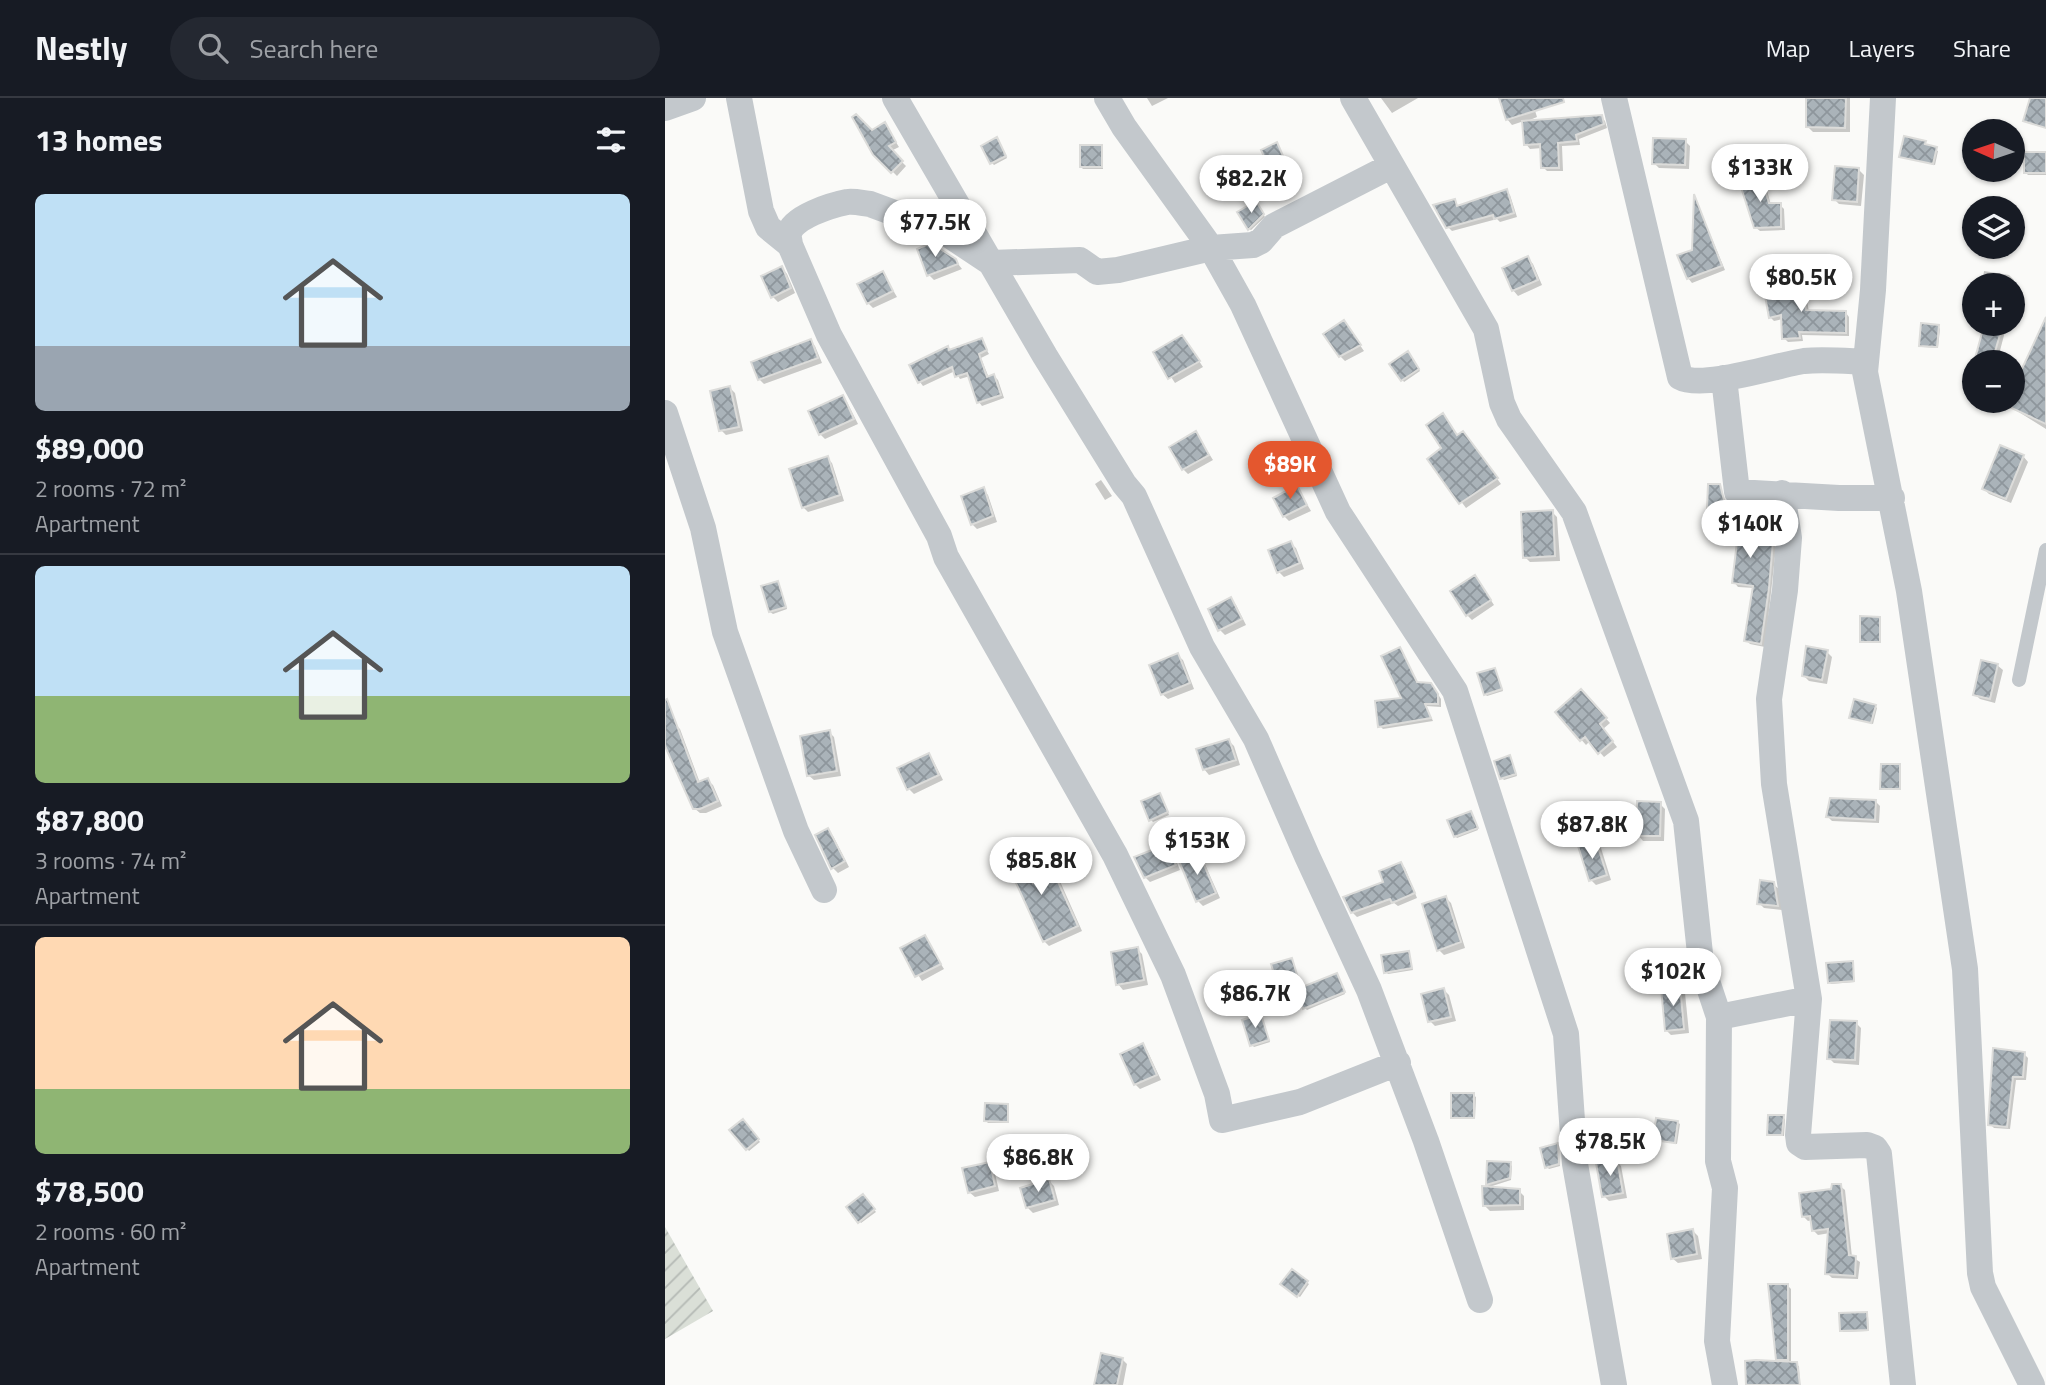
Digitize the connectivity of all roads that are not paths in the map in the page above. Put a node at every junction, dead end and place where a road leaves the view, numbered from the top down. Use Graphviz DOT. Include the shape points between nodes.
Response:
graph roads {
  1 [pos="693,98"];
  2 [pos="739,98"];
  3 [pos="895,98"];
  4 [pos="1107,98"];
  5 [pos="1353,98"];
  6 [pos="1614,98"];
  7 [pos="1883,98"];
  8 [pos="665,108"];
  9 [pos="1391,166"];
  10 [pos="790,245"];
  11 [pos="1211,248"];
  12 [pos="991,263"];
  13 [pos="1865,362"];
  14 [pos="1724,378"];
  15 [pos="665,413"];
  16 [pos="1782,493"];
  17 [pos="1892,498"];
  18 [pos="2046,550"];
  19 [pos="2019,680"];
  20 [pos="824,890"];
  21 [pos="1809,999"];
  22 [pos="1719,1017"];
  23 [pos="1398,1063"];
  24 [pos="1480,1300"];
  25 [pos="1614,1385"];
  26 [pos="1725,1385"];
  27 [pos="1903,1385"];
  28 [pos="2032,1385"];
  1 -- 8 [label="street"];
  2 -- 10 [label="street" via="761,211 768,227"];
  3 -- 12 [label="street"];
  4 -- 11 [label="street"];
  5 -- 9 [label="street"];
  6 -- 14 [label="street" via="1677,371 1685,380"];
  7 -- 13 [label="street"];
  9 -- 11 [label="street" via="1274,226 1253,245"];
  9 -- 22 [label="street" via="1486,329 1505,411 1574,512 1686,821 1701,963"];
  10 -- 12 [label="street" via="789,233 795,224 816,211 857,202 943,231"];
  10 -- 23 [label="street" via="829,335 939,536 946,557 1115,855 1173,975 1217,1094 1222,1120 1300,1102"];
  11 -- 12 [label="street" via="1097,272 1080,260"];
  11 -- 25 [label="street" via="1243,305 1338,512 1455,691 1566,1034 1575,1164"];
  12 -- 23 [label="street" via="1134,496 1202,646 1256,739"];
  13 -- 14 [label="street" via="1808,361"];
  13 -- 17 [label="street"];
  14 -- 16 [label="street" via="1737,492"];
  15 -- 20 [label="street" via="703,528 725,632 796,831"];
  16 -- 17 [label="street"];
  16 -- 21 [label="street" via="1789,538 1770,690 1774,784"];
  17 -- 28 [label="street" via="1965,969 1980,1273"];
  18 -- 19 [label="lane"];
  21 -- 22 [label="street"];
  21 -- 27 [label="street" via="1797,1135 1805,1147 1867,1145 1879,1154"];
  22 -- 26 [label="street" via="1718,1161 1725,1188 1717,1341"];
  23 -- 24 [label="street"];
}
